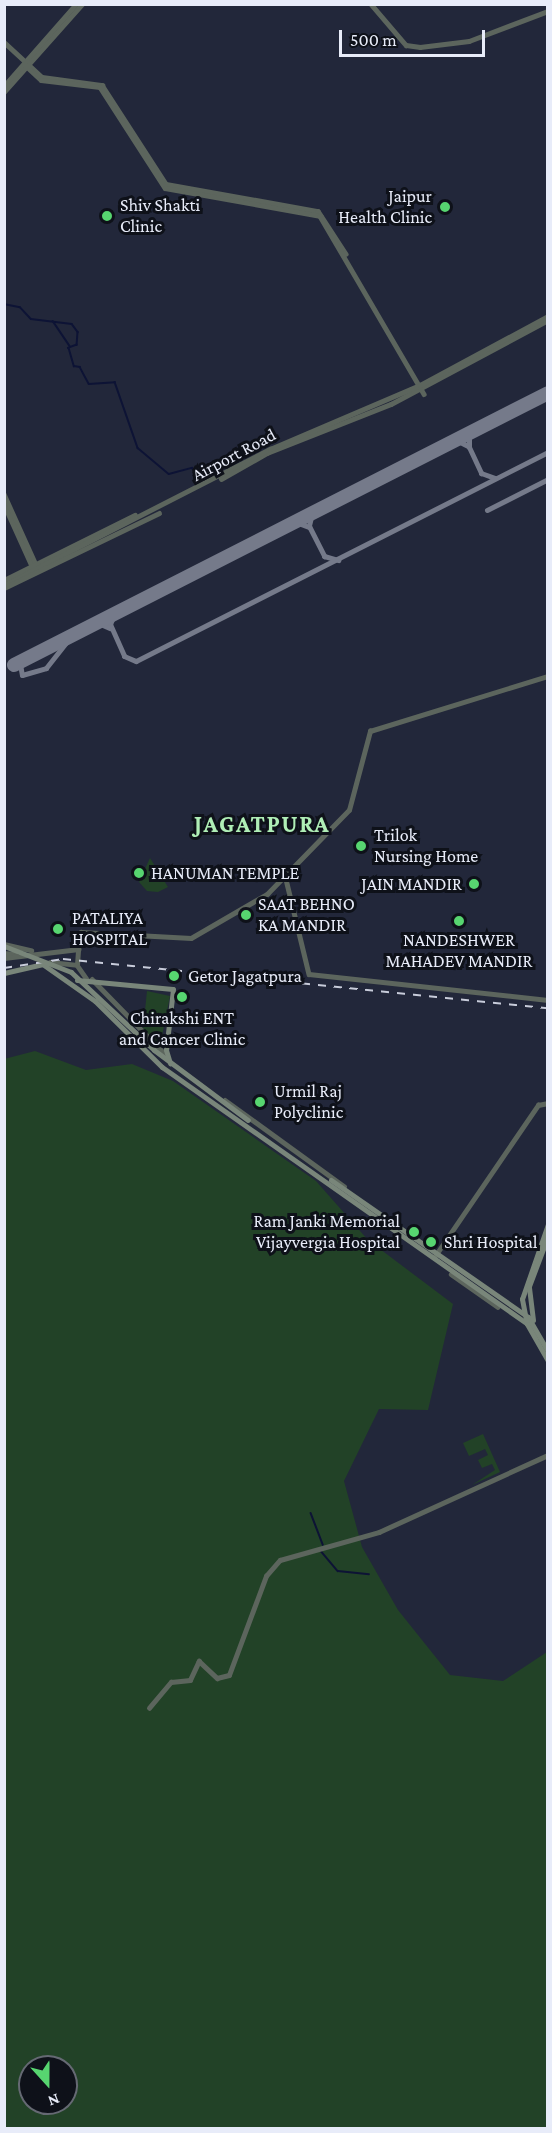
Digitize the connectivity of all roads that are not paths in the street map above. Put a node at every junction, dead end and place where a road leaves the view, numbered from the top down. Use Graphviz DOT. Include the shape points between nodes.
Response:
graph roads {
  1 [pos="76,4"];
  2 [pos="82,4"];
  3 [pos="371,4"];
  4 [pos="548,11"];
  5 [pos="4,42"];
  6 [pos="26,64"];
  7 [pos="4,86"];
  8 [pos="4,92"];
  9 [pos="548,318"];
  10 [pos="421,387"];
  11 [pos="424,394"];
  12 [pos="4,494"];
  13 [pos="4,504"];
  14 [pos="135,515"];
  15 [pos="36,569"];
  16 [pos="4,580"];
  17 [pos="4,587"];
  18 [pos="548,676"];
  19 [pos="285,875"];
  20 [pos="4,948"];
  21 [pos="78,949"];
  22 [pos="34,951"];
  23 [pos="21,955"];
  24 [pos="4,958"];
  25 [pos="41,963"];
  26 [pos="77,965"];
  27 [pos="4,973"];
  28 [pos="89,980"];
  29 [pos="75,982"];
  30 [pos="548,1000"];
  31 [pos="155,1051"];
  32 [pos="166,1055"];
  33 [pos="173,1069"];
  34 [pos="548,1103"];
  35 [pos="329,1179"];
  36 [pos="548,1224"];
  37 [pos="548,1236"];
  38 [pos="436,1255"];
  39 [pos="522,1297"];
  40 [pos="496,1305"];
  41 [pos="508,1306"];
  42 [pos="526,1318"];
  43 [pos="548,1351"];
  44 [pos="548,1361"];
  45 [pos="548,1455"];
  46 [pos="149,1708"];
  1 -- 6 [label="street"];
  2 -- 6 [label="street"];
  3 -- 4 [label="street" via="406,45 417,47 470,41"];
  5 -- 6 [label="street"];
  6 -- 7 [label="street"];
  6 -- 8 [label="street"];
  6 -- 10 [label="street" via="42,76 102,85 166,184 318,211"];
  9 -- 10 [label="street"];
  9 -- 10 [label="street, Airport Road" via="477,352"];
  10 -- 11 [label="street"];
  10 -- 15 [label="street, Airport Road" via="270,449"];
  12 -- 15 [label="street"];
  13 -- 15 [label="street"];
  14 -- 15 [label="street"];
  15 -- 16 [label="street"];
  15 -- 17 [label="street, Airport Road"];
  18 -- 19 [label="street" via="370,731 349,810"];
  19 -- 21 [label="street" via="267,894 191,938 81,932"];
  19 -- 30 [label="street" via="309,974"];
  20 -- 22 [label="street"];
  20 -- 23 [label="street"];
  20 -- 31 [label="main road, bridge" via="70,974"];
  21 -- 22 [label="street"];
  21 -- 26 [label="street"];
  22 -- 23 [label="street"];
  23 -- 24 [label="street"];
  25 -- 26 [label="street"];
  25 -- 27 [label="main road"];
  25 -- 29 [label="main road"];
  26 -- 28 [label="street"];
  28 -- 29 [label="main road"];
  28 -- 31 [label="street"];
  28 -- 31 [label="main road" via="170,992"];
  28 -- 32 [label="main road" via="173,989"];
  29 -- 33 [label="main road" via="162,1067"];
  31 -- 32 [label="street"];
  31 -- 33 [label="main road"];
  32 -- 33 [label="main road"];
  33 -- 35 [label="main road"];
  34 -- 38 [label="street" via="538,1106"];
  35 -- 38 [label="main road"];
  35 -- 40 [label="main road"];
  36 -- 39 [label="main road"];
  37 -- 42 [label="main road" via="532,1268"];
  38 -- 40 [label="main road"];
  38 -- 41 [label="street"];
  39 -- 41 [label="main road"];
  39 -- 42 [label="main road"];
  40 -- 41 [label="main road"];
  40 -- 42 [label="main road"];
  41 -- 42 [label="main road"];
  42 -- 43 [label="main road"];
  42 -- 44 [label="main road"];
  45 -- 46 [label="street" via="379,1532 280,1560 266,1576 229,1675 218,1678 198,1661 190,1680 171,1682"];
}
